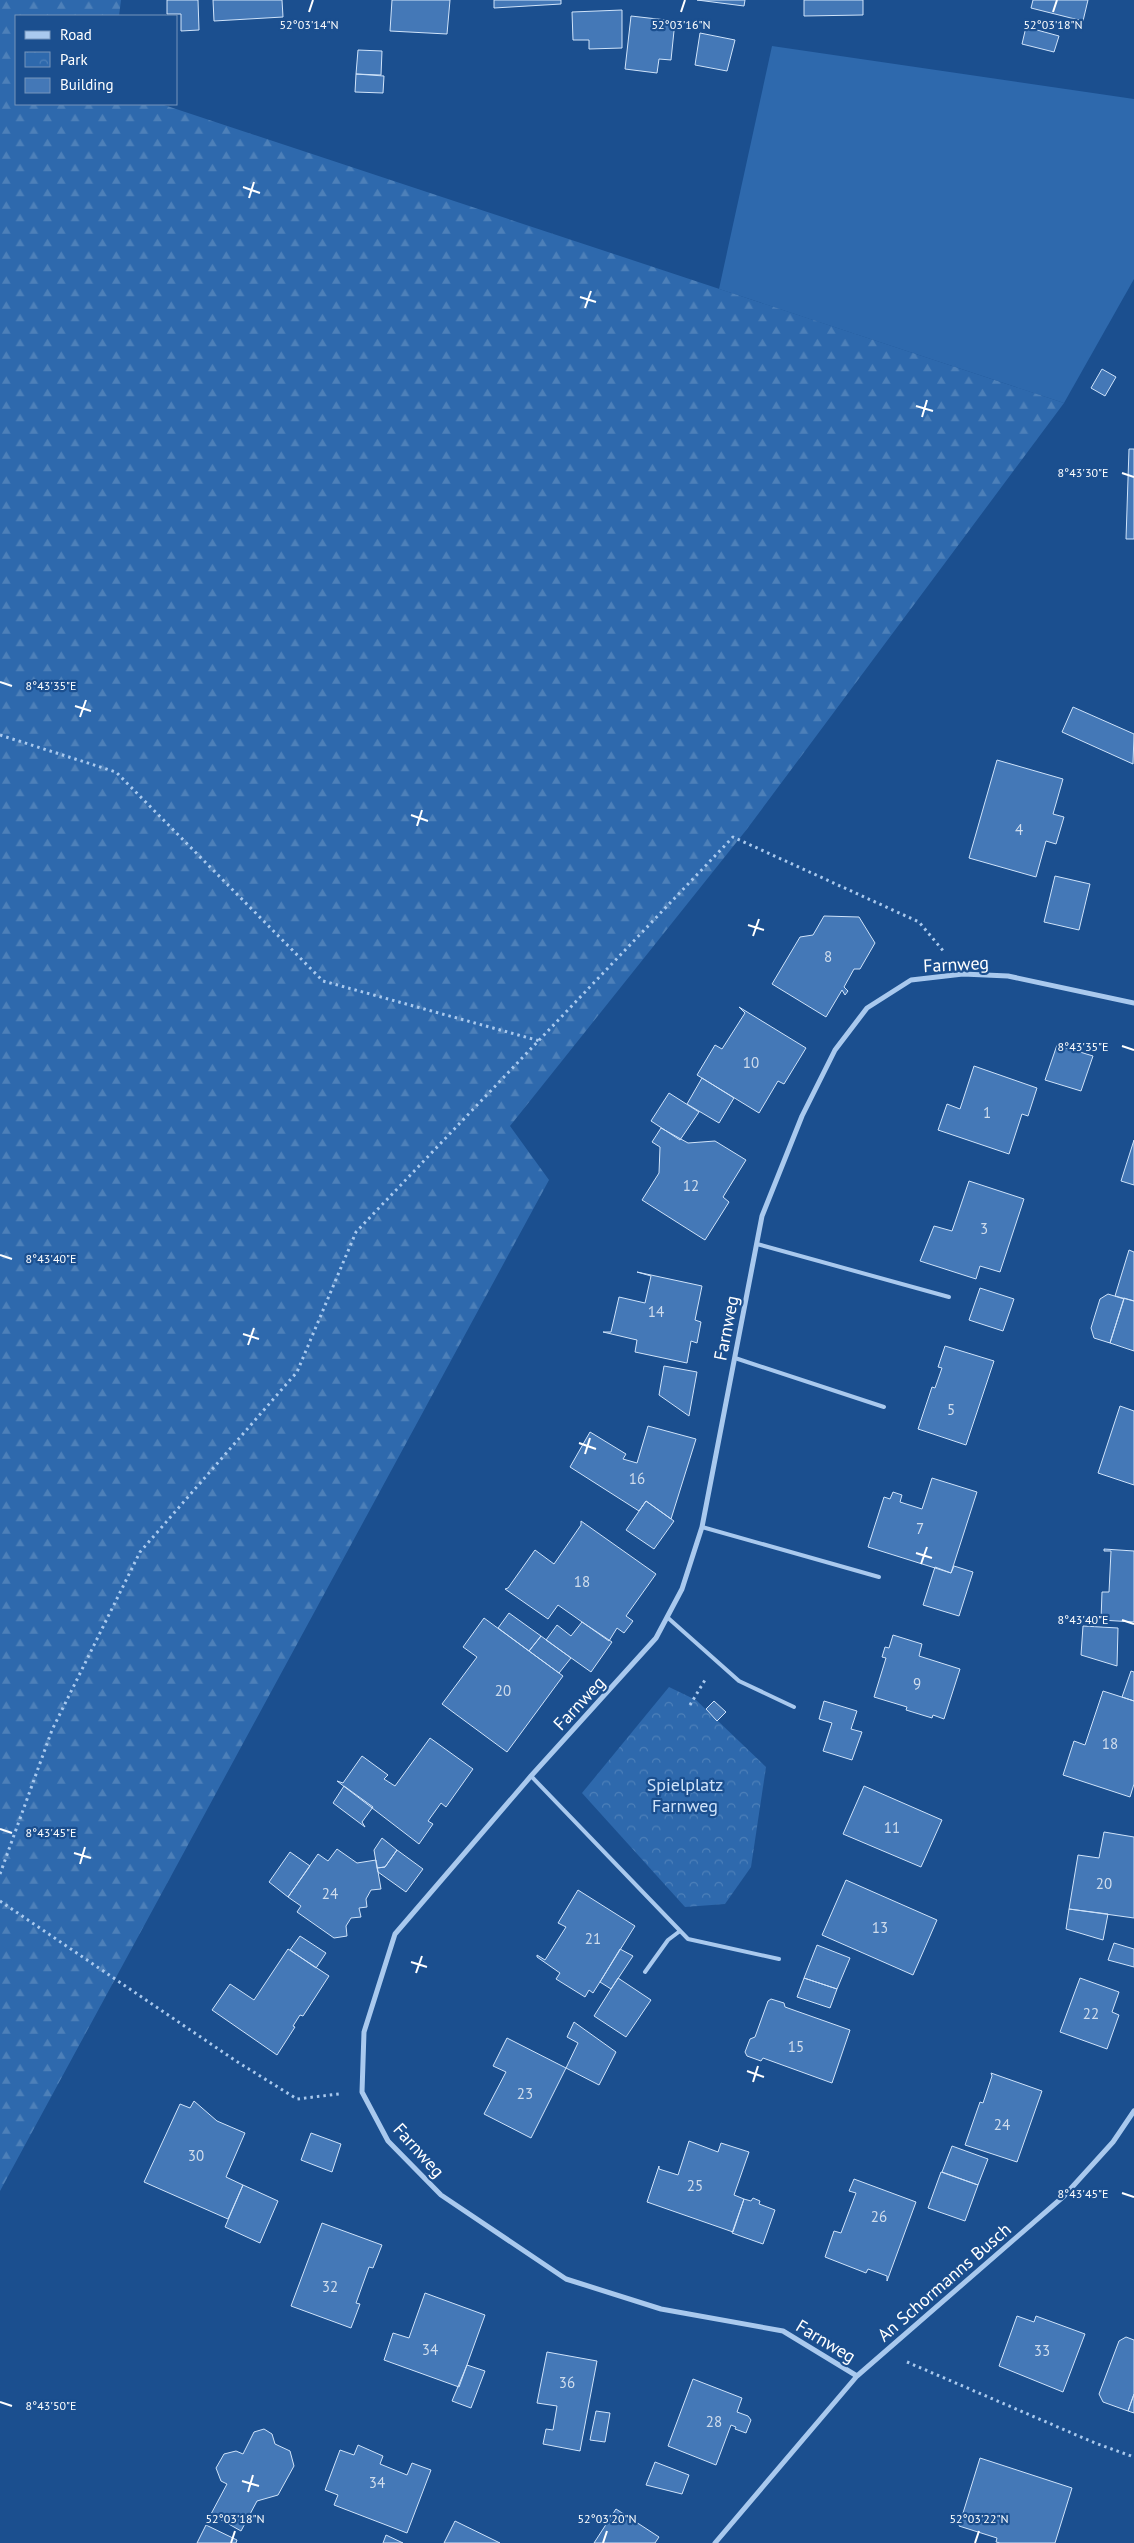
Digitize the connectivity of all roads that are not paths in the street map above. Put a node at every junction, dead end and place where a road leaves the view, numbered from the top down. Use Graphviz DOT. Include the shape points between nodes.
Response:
graph roads {
  1 [pos="1134,1003"];
  2 [pos="757,1244"];
  3 [pos="949,1297"];
  4 [pos="735,1358"];
  5 [pos="884,1407"];
  6 [pos="702,1527"];
  7 [pos="879,1577"];
  8 [pos="667,1617"];
  9 [pos="794,1707"];
  10 [pos="531,1776"];
  11 [pos="680,1931"];
  12 [pos="779,1959"];
  13 [pos="645,1972"];
  14 [pos="1134,2111"];
  15 [pos="857,2376"];
  16 [pos="715,2543"];
  1 -- 2 [label="street, Farnweg" via="1008,976 963,974 911,980 867,1008 835,1050 802,1116 762,1216"];
  2 -- 3 [label="lane"];
  2 -- 4 [label="street, Farnweg"];
  4 -- 5 [label="lane"];
  4 -- 6 [label="street, Farnweg"];
  6 -- 7 [label="lane"];
  6 -- 8 [label="street, Farnweg" via="682,1589"];
  8 -- 9 [label="lane" via="739,1681"];
  8 -- 10 [label="street, Farnweg" via="656,1638"];
  10 -- 11 [label="lane"];
  10 -- 15 [label="street, Farnweg" via="395,1934 364,2032 362,2092 388,2141 441,2196 566,2279 661,2309 783,2331"];
  11 -- 12 [label="lane" via="688,1939"];
  11 -- 13 [label="lane" via="668,1940"];
  14 -- 15 [label="street, An Schormanns Busch" via="1113,2142 1064,2196"];
  15 -- 16 [label="street, An Schormanns Busch"];
}
